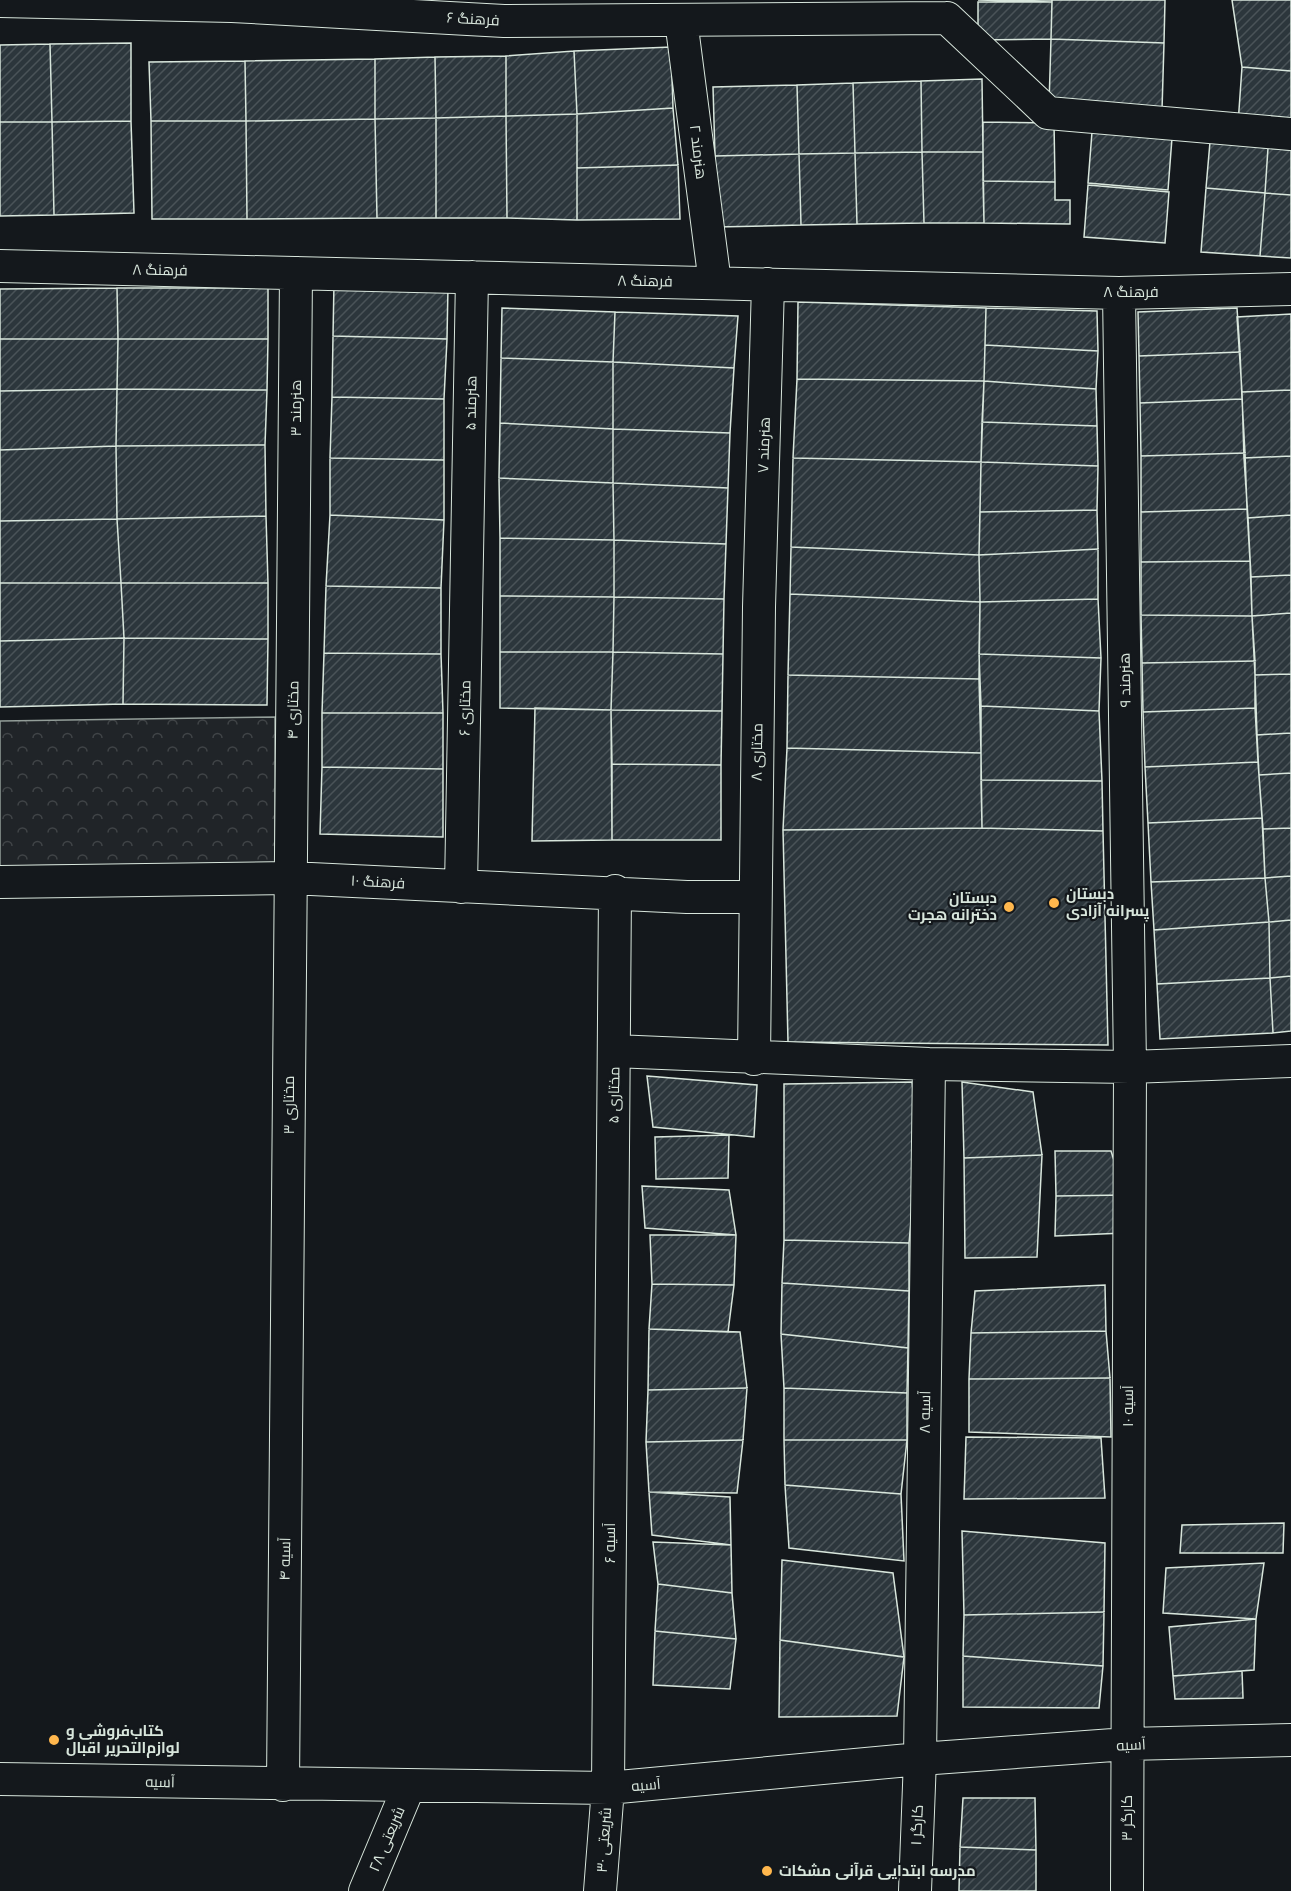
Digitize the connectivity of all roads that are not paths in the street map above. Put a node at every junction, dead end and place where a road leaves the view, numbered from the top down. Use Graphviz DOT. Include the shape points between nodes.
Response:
graph roads {
  1 [pos="0,1"];
  2 [pos="232,3"];
  3 [pos="947,9"];
  4 [pos="504,11"];
  5 [pos="681,20"];
  6 [pos="1291,135"];
  7 [pos="0,266"];
  8 [pos="296,273"];
  9 [pos="472,278"];
  10 [pos="715,283"];
  11 [pos="768,284"];
  12 [pos="1291,289"];
  13 [pos="1119,293"];
  14 [pos="470,528"];
  15 [pos="296,543"];
  16 [pos="759,607"];
  17 [pos="290,878"];
  18 [pos="0,882"];
  19 [pos="461,887"];
  20 [pos="615,891"];
  21 [pos="755,897"];
  22 [pos="614,1051"];
  23 [pos="754,1059"];
  24 [pos="1291,1061"];
  25 [pos="929,1064"];
  26 [pos="1130,1067"];
  27 [pos="612,1298"];
  28 [pos="288,1333"];
  29 [pos="1291,1740"];
  30 [pos="1127,1744"];
  31 [pos="920,1759"];
  32 [pos="0,1779"];
  33 [pos="283,1785"];
  34 [pos="409,1786"];
  35 [pos="608,1788"];
  36 [pos="365,1891"];
  37 [pos="600,1891"];
  38 [pos="915,1891"];
  39 [pos="1127,1891"];
  1 -- 2 [label="street, فرهنگ ۶"];
  2 -- 4 [label="street, فرهنگ ۶"];
  3 -- 5 [label="street, فرهنگ ۶"];
  3 -- 6 [label="street" via="1048,113"];
  4 -- 5 [label="street, فرهنگ ۶"];
  5 -- 10 [label="street, هنرمند ۲"];
  7 -- 8 [label="street, فرهنگ ۸"];
  8 -- 9 [label="street, فرهنگ ۸"];
  8 -- 15 [label="street, هنرمند ۳"];
  9 -- 10 [label="street, فرهنگ ۸"];
  9 -- 14 [label="street, هنرمند ۵"];
  10 -- 11 [label="street, فرهنگ ۸"];
  11 -- 13 [label="street, فرهنگ ۸"];
  11 -- 16 [label="street, هنرمند ۷"];
  12 -- 13 [label="street, فرهنگ ۸"];
  13 -- 26 [label="street, هنرمند ۹"];
  14 -- 19 [label="street, مختاری ۶"];
  15 -- 17 [label="street, مختاری ۴"];
  16 -- 21 [label="street, مختاری ۸"];
  17 -- 18 [label="street, فرهنگ ۱۰"];
  17 -- 19 [label="street, فرهنگ ۱۰"];
  17 -- 28 [label="street, مختاری ۳"];
  19 -- 20 [label="street, فرهنگ ۱۰"];
  20 -- 21 [label="street, فرهنگ ۱۰"];
  20 -- 22 [label="street, مختاری ۵"];
  21 -- 23 [label="street, مختاری ۸"];
  22 -- 23 [label="street"];
  22 -- 27 [label="street, مختاری ۵"];
  23 -- 25 [label="street"];
  24 -- 26 [label="street"];
  25 -- 26 [label="street"];
  25 -- 31 [label="street, آسیه ۸"];
  26 -- 30 [label="street, آسیه ۱۰"];
  27 -- 35 [label="street, آسیه ۶"];
  28 -- 33 [label="street, آسیه ۴"];
  29 -- 30 [label="street, آسیه"];
  30 -- 31 [label="street, آسیه"];
  30 -- 39 [label="street, کارگر ۳"];
  31 -- 35 [label="street, آسیه"];
  31 -- 38 [label="street, کارگر ۱"];
  32 -- 33 [label="street, آسیه"];
  33 -- 34 [label="street, آسیه"];
  34 -- 35 [label="street, آسیه"];
  34 -- 36 [label="street, شریعتی ۲۸"];
  35 -- 37 [label="street, شریعتی ۳۰"];
}
